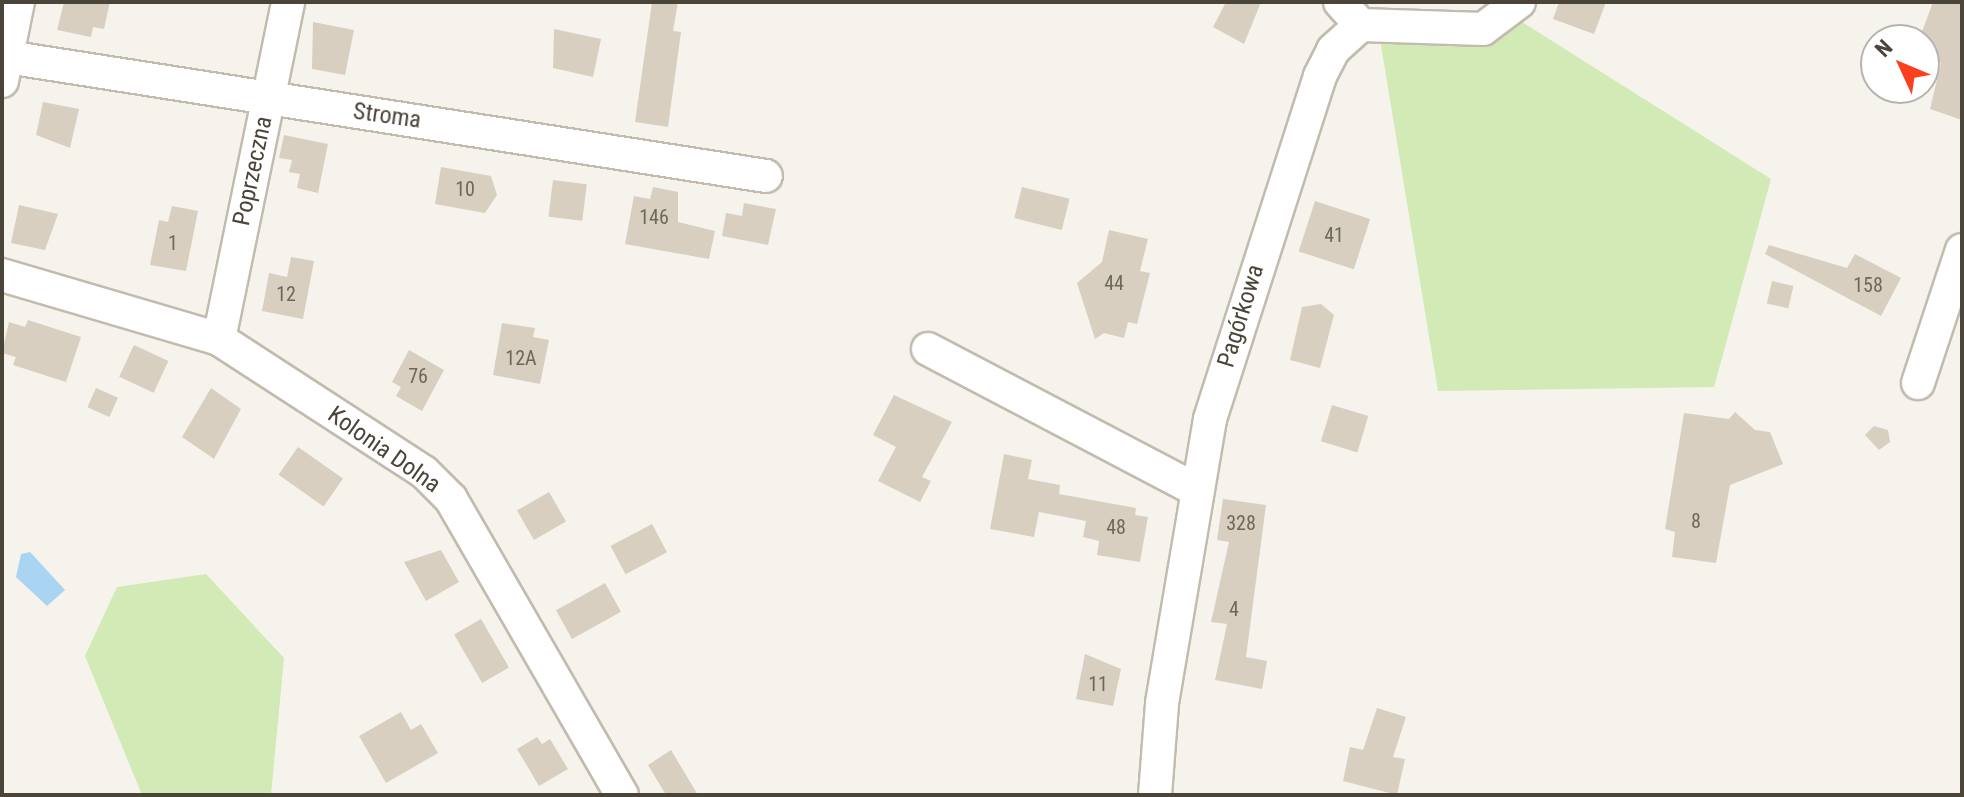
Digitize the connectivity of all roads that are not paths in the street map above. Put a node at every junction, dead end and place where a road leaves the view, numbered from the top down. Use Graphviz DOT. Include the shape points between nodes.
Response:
graph roads {
  1 [pos="18,2"];
  2 [pos="288,2"];
  3 [pos="1519,2"];
  4 [pos="1350,14"];
  5 [pos="5,69"];
  6 [pos="268,101"];
  7 [pos="766,176"];
  8 [pos="1962,250"];
  9 [pos="2,275"];
  10 [pos="219,339"];
  11 [pos="928,349"];
  12 [pos="1918,383"];
  13 [pos="1196,490"];
  14 [pos="622,795"];
  15 [pos="1155,795"];
  1 -- 5 [label="street"];
  2 -- 6 [label="street, Poprzeczna"];
  3 -- 4 [label="street, Pagórkowa" via="1483,29"];
  4 -- 13 [label="street, Pagórkowa" via="1297,133 1210,419"];
  5 -- 6 [label="street, Stroma"];
  6 -- 7 [label="street, Stroma"];
  6 -- 10 [label="street, Poprzeczna"];
  8 -- 12 [label="street"];
  9 -- 10 [label="street, Kolonia Dolna"];
  10 -- 14 [label="street, Kolonia Dolna" via="445,492"];
  11 -- 13 [label="street"];
  13 -- 15 [label="street, Pagórkowa"];
}
